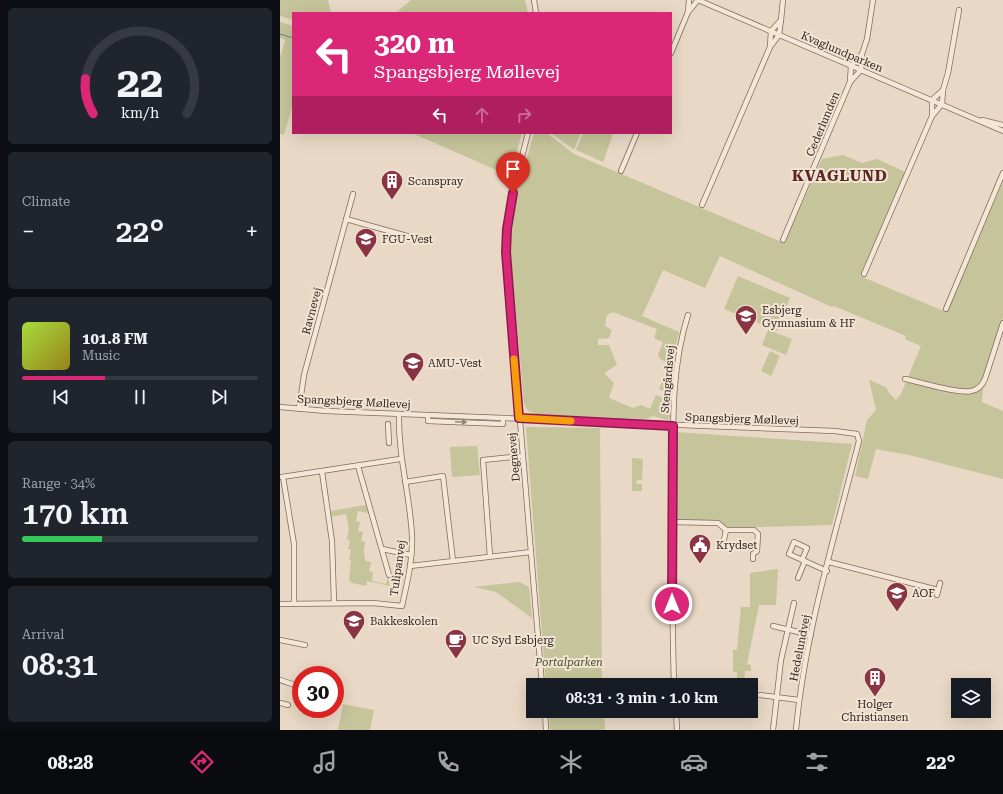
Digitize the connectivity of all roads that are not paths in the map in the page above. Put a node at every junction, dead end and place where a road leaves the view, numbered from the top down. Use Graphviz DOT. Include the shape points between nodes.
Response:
graph roads {
  1 [pos="534,0"];
  2 [pos="689,0"];
  3 [pos="698,0"];
  4 [pos="783,0"];
  5 [pos="873,0"];
  6 [pos="959,10"];
  7 [pos="536,12"];
  8 [pos="688,12"];
  9 [pos="781,20"];
  10 [pos="770,31"];
  11 [pos="779,35"];
  12 [pos="770,47"];
  13 [pos="672,51"];
  14 [pos="862,54"];
  15 [pos="851,66"];
  16 [pos="861,70"];
  17 [pos="850,82"];
  18 [pos="943,90"];
  19 [pos="932,100"];
  20 [pos="942,104"];
  21 [pos="932,116"];
  22 [pos="980,120"];
  23 [pos="1003,125"];
  24 [pos="1003,131"];
  25 [pos="528,134"];
  26 [pos="637,134"];
  27 [pos="621,171"];
  28 [pos="1003,173"];
  29 [pos="353,194"];
  30 [pos="702,205"];
  31 [pos="346,219"];
  32 [pos="407,236"];
  33 [pos="783,240"];
  34 [pos="864,274"];
  35 [pos="946,309"];
  36 [pos="688,315"];
  37 [pos="1003,323"];
  38 [pos="905,379"];
  39 [pos="280,407"];
  40 [pos="299,409"];
  41 [pos="399,414"];
  42 [pos="519,418"];
  43 [pos="388,424"];
  44 [pos="673,426"];
  45 [pos="398,436"];
  46 [pos="858,436"];
  47 [pos="388,437"];
  48 [pos="389,443"];
  49 [pos="523,456"];
  50 [pos="400,459"];
  51 [pos="358,466"];
  52 [pos="322,472"];
  53 [pos="281,477"];
  54 [pos="405,482"];
  55 [pos="672,522"];
  56 [pos="726,530"];
  57 [pos="724,540"];
  58 [pos="382,549"];
  59 [pos="530,552"];
  60 [pos="411,555"];
  61 [pos="490,556"];
  62 [pos="753,559"];
  63 [pos="453,561"];
  64 [pos="829,562"];
  65 [pos="410,566"];
  66 [pos="827,570"];
  67 [pos="389,575"];
  68 [pos="798,578"];
  69 [pos="940,583"];
  70 [pos="938,590"];
  71 [pos="937,595"];
  72 [pos="294,603"];
  73 [pos="334,603"];
  74 [pos="794,603"];
  75 [pos="280,604"];
  76 [pos="773,626"];
  77 [pos="788,630"];
  78 [pos="811,635"];
  79 [pos="280,640"];
  80 [pos="305,645"];
  81 [pos="541,678"];
  82 [pos="674,678"];
  83 [pos="280,680"];
  84 [pos="292,684"];
  85 [pos="760,695"];
  86 [pos="776,697"];
  87 [pos="799,700"];
  88 [pos="280,703"];
  89 [pos="288,704"];
  90 [pos="545,718"];
  91 [pos="676,718"];
  92 [pos="546,730"];
  93 [pos="677,730"];
  94 [pos="773,730"];
  95 [pos="796,730"];
  1 -- 7 [label="street"];
  2 -- 8 [label="street"];
  3 -- 8 [label="street"];
  3 -- 10 [label="street, Kvaglundparken"];
  4 -- 9 [label="street"];
  5 -- 14 [label="street"];
  6 -- 18 [label="street"];
  8 -- 13 [label="street"];
  9 -- 10 [label="street"];
  9 -- 11 [label="street"];
  10 -- 11 [label="street, Kvaglundparken"];
  10 -- 12 [label="street"];
  11 -- 12 [label="street"];
  11 -- 15 [label="street, Kvaglundparken"];
  12 -- 30 [label="street"];
  14 -- 15 [label="street"];
  14 -- 16 [label="street"];
  15 -- 16 [label="street, Kvaglundparken"];
  15 -- 17 [label="street, Cederlunden"];
  16 -- 17 [label="street, Cederlunden"];
  16 -- 19 [label="street, Kvaglundparken"];
  17 -- 33 [label="street, Cederlunden"];
  18 -- 19 [label="street"];
  18 -- 20 [label="street"];
  19 -- 20 [label="street, Kvaglundparken"];
  19 -- 21 [label="street"];
  20 -- 21 [label="street"];
  20 -- 22 [label="street, Kvaglundparken"];
  21 -- 34 [label="street"];
  22 -- 23 [label="street, Kvaglundparken"];
  22 -- 24 [label="street, Kvaglundparken"];
  25 -- 42 [label="street, Degnevej" via="510,204 506,252"];
  26 -- 27 [label="street"];
  28 -- 35 [label="street"];
  29 -- 31 [label="street, Ravnevej"];
  31 -- 32 [label="street"];
  31 -- 40 [label="street, Ravnevej" via="304,375"];
  36 -- 44 [label="street, Stengårdsvej" via="677,360"];
  37 -- 38 [label="street" via="985,380 975,390 962,391"];
  39 -- 40 [label="street, Spangsbjerg Møllevej"];
  40 -- 41 [label="street, Spangsbjerg Møllevej"];
  41 -- 42 [label="street, Spangsbjerg Møllevej" via="428,415 428,421 503,424 503,418"];
  41 -- 45 [label="street, Tulipanvej"];
  42 -- 44 [label="street, Spangsbjerg Møllevej"];
  42 -- 49 [label="street, Degnevej"];
  43 -- 47 [label="street"];
  44 -- 46 [label="street, Spangsbjerg Møllevej" via="836,431 854,433"];
  44 -- 55 [label="street, Stengårdsvej"];
  45 -- 47 [label="street"];
  45 -- 50 [label="street, Tulipanvej"];
  46 -- 64 [label="street, Hedelundvej" via="860,441"];
  47 -- 48 [label="street"];
  49 -- 59 [label="street, Degnevej"];
  49 -- 61 [label="street" via="483,460"];
  50 -- 51 [label="street"];
  50 -- 54 [label="street, Tulipanvej"];
  51 -- 52 [label="street"];
  51 -- 58 [label="street"];
  52 -- 53 [label="street"];
  52 -- 73 [label="street" via="332,541"];
  53 -- 72 [label="street" via="294,544"];
  54 -- 60 [label="street, Tulipanvej" via="410,511"];
  54 -- 63 [label="street" via="443,476"];
  55 -- 56 [label="street" via="718,523"];
  55 -- 82 [label="street, Stengårdsvej"];
  56 -- 57 [label="street"];
  56 -- 62 [label="street" via="754,530 758,534 757,551 753,554"];
  58 -- 60 [label="street"];
  58 -- 67 [label="street"];
  59 -- 61 [label="street"];
  59 -- 81 [label="street, Degnevej"];
  60 -- 65 [label="street, Tulipanvej"];
  61 -- 63 [label="street"];
  63 -- 65 [label="street"];
  64 -- 66 [label="street, Hedelundvej"];
  64 -- 70 [label="street"];
  65 -- 73 [label="street, Tulipanvej" via="402,606"];
  66 -- 68 [label="street" via="803,560"];
  66 -- 78 [label="street, Hedelundvej"];
  69 -- 70 [label="street"];
  70 -- 71 [label="street"];
  72 -- 73 [label="street, Tulipanvej"];
  72 -- 75 [label="street, Tulipanvej"];
  74 -- 77 [label="street"];
  76 -- 77 [label="street"];
  77 -- 78 [label="street"];
  77 -- 86 [label="street"];
  78 -- 87 [label="street, Hedelundvej"];
  79 -- 80 [label="street"];
  83 -- 84 [label="street"];
  85 -- 86 [label="street"];
  86 -- 87 [label="street"];
  86 -- 94 [label="street"];
  87 -- 95 [label="street, Hedelundvej"];
  88 -- 89 [label="street"];
  90 -- 92 [label="street"];
  91 -- 93 [label="street"];
}
